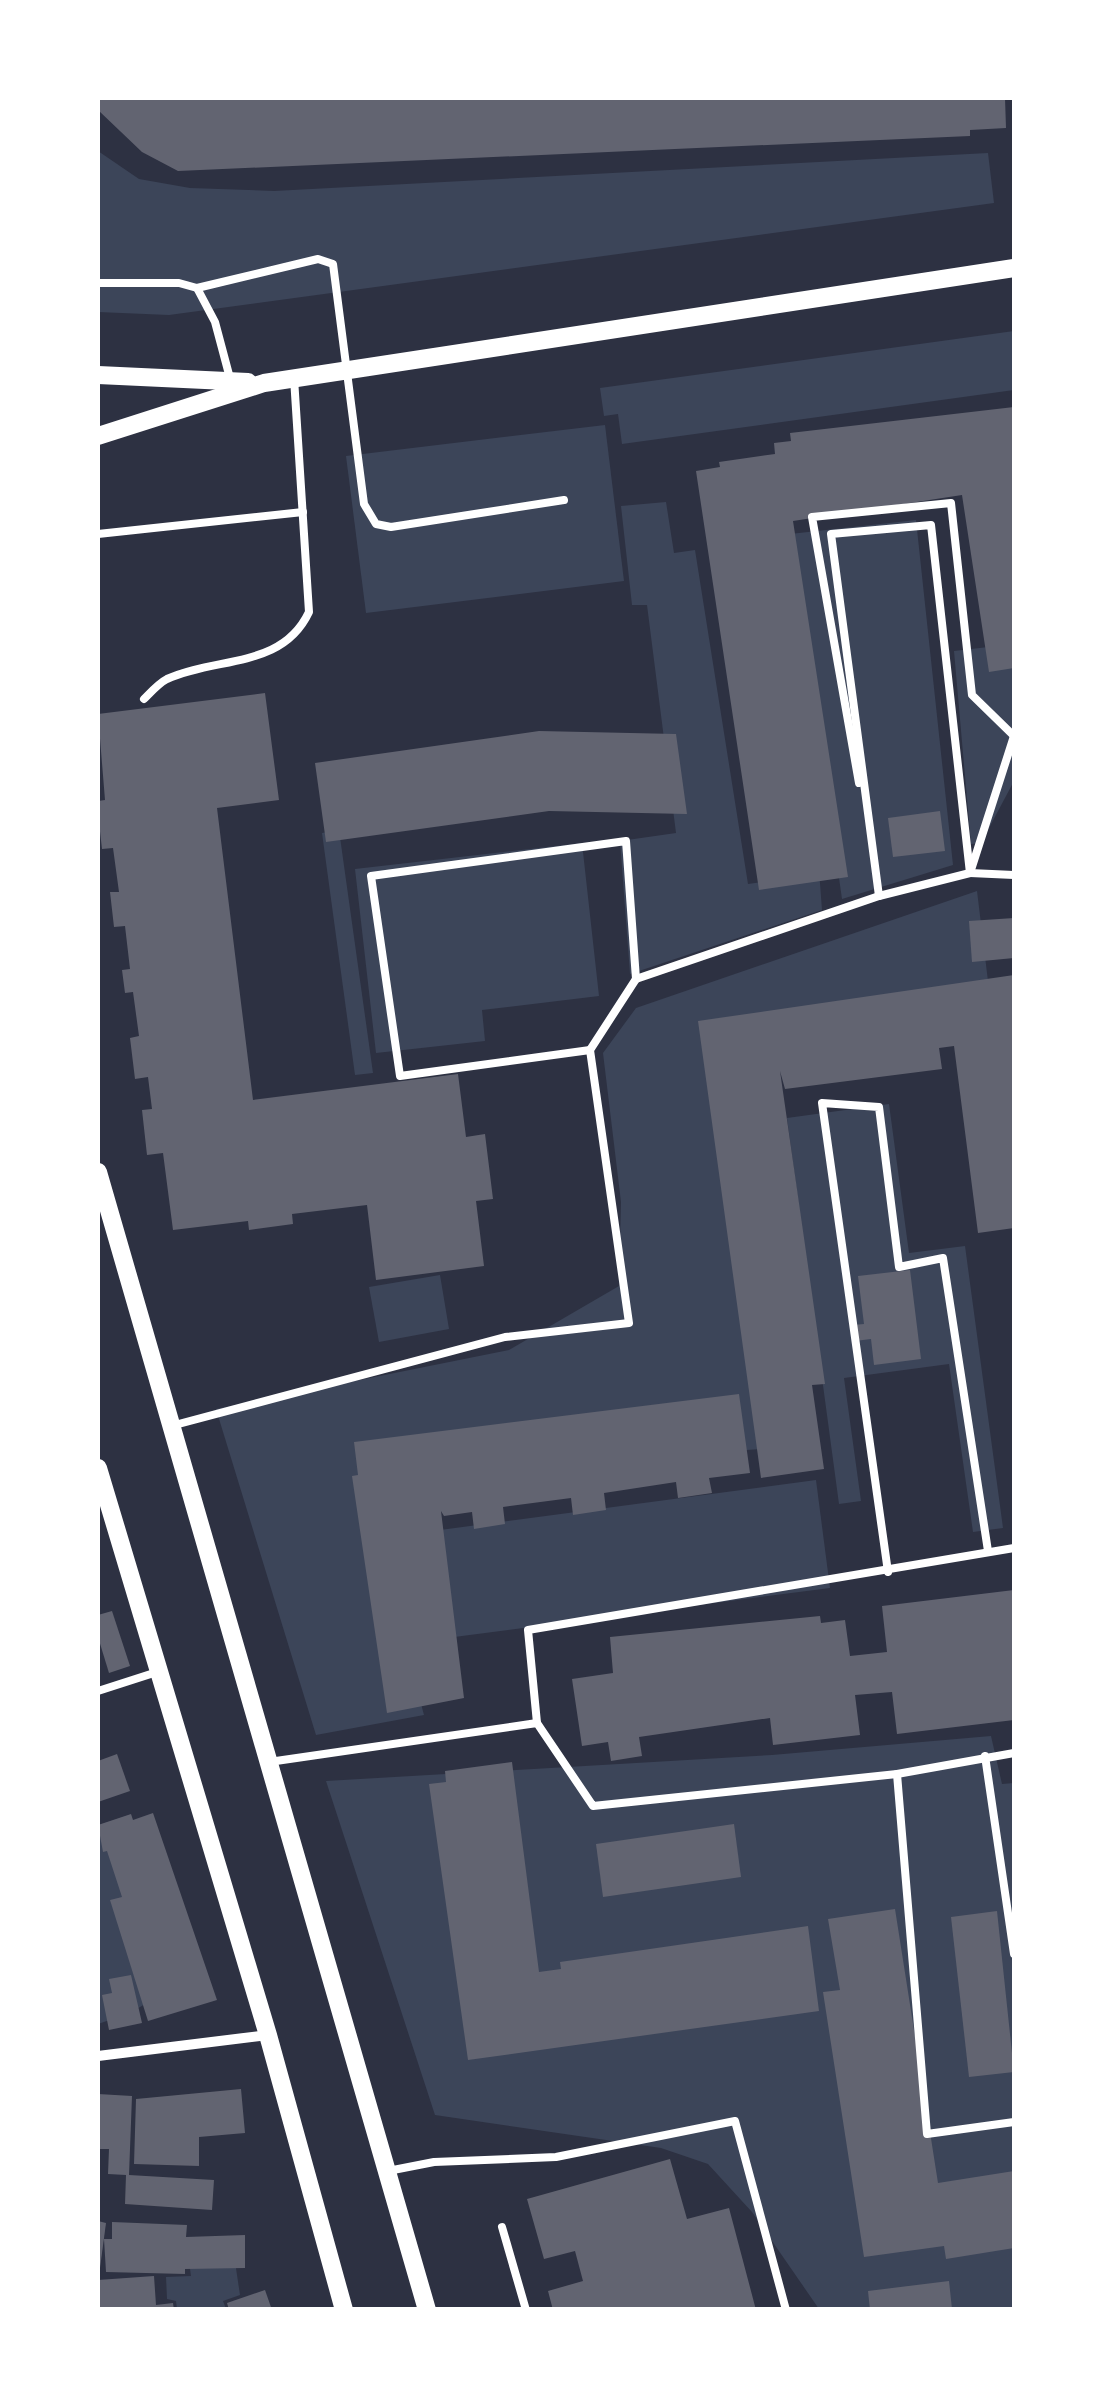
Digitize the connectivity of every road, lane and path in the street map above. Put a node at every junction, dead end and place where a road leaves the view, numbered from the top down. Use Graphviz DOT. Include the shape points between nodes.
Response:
graph roads {
  1 [pos="1014,268"];
  2 [pos="98,283"];
  3 [pos="197,288"];
  4 [pos="348,369"];
  5 [pos="98,375"];
  6 [pos="294,378"];
  7 [pos="231,382"];
  8 [pos="264,383"];
  9 [pos="99,436"];
  10 [pos="564,500"];
  11 [pos="302,512"];
  12 [pos="98,534"];
  13 [pos="144,699"];
  14 [pos="1014,736"];
  15 [pos="970,873"];
  16 [pos="1014,875"];
  17 [pos="880,896"];
  18 [pos="636,979"];
  19 [pos="590,1050"];
  20 [pos="98,1172"];
  21 [pos="171,1426"];
  22 [pos="98,1468"];
  23 [pos="1014,1548"];
  24 [pos="988,1552"];
  25 [pos="888,1572"];
  26 [pos="158,1672"];
  27 [pos="98,1690"];
  28 [pos="537,1724"];
  29 [pos="1014,1752"];
  30 [pos="986,1756"];
  31 [pos="269,1762"];
  32 [pos="897,1774"];
  33 [pos="1014,1954"];
  34 [pos="268,2035"];
  35 [pos="98,2056"];
  36 [pos="1014,2122"];
  37 [pos="388,2171"];
  38 [pos="502,2226"];
  39 [pos="344,2310"];
  40 [pos="426,2310"];
  41 [pos="526,2310"];
  42 [pos="786,2310"];
  1 -- 4 [label="street"];
  2 -- 3 [label="lane"];
  3 -- 4 [label="lane" via="318,259 333,264"];
  3 -- 7 [label="lane" via="215,322"];
  4 -- 6 [label="street"];
  4 -- 10 [label="lane" via="364,504 376,524"];
  5 -- 7 [label="street"];
  6 -- 8 [label="street"];
  6 -- 11 [label="lane"];
  7 -- 8 [label="street"];
  8 -- 9 [label="street"];
  11 -- 12 [label="lane"];
  11 -- 13 [label="lane" via="309,612 297,637 255,656 165,679"];
  14 -- 15 [label="lane"];
  14 -- 17 [label="lane" via="972,695 952,503 812,518"];
  15 -- 16 [label="lane"];
  15 -- 17 [label="lane"];
  15 -- 17 [label="lane" via="931,525 831,534"];
  17 -- 18 [label="lane"];
  18 -- 19 [label="lane"];
  18 -- 19 [label="lane" via="626,841 371,876 400,1076"];
  19 -- 21 [label="lane" via="628,1323 505,1337"];
  20 -- 21 [label="street"];
  21 -- 31 [label="street"];
  22 -- 26 [label="street"];
  23 -- 24 [label="lane"];
  24 -- 25 [label="lane"];
  24 -- 25 [label="lane" via="943,1258 898,1267 880,1107 822,1103"];
  25 -- 28 [label="lane" via="528,1630"];
  26 -- 27 [label="lane"];
  26 -- 34 [label="street"];
  28 -- 31 [label="lane"];
  28 -- 32 [label="lane" via="593,1806"];
  29 -- 30 [label="lane"];
  30 -- 32 [label="lane"];
  30 -- 33 [label="lane"];
  31 -- 37 [label="street"];
  32 -- 36 [label="lane" via="927,2134"];
  34 -- 35 [label="street"];
  34 -- 39 [label="street"];
  37 -- 40 [label="street"];
  37 -- 42 [label="lane" via="434,2162 556,2157 735,2121"];
  38 -- 41 [label="lane"];
}
